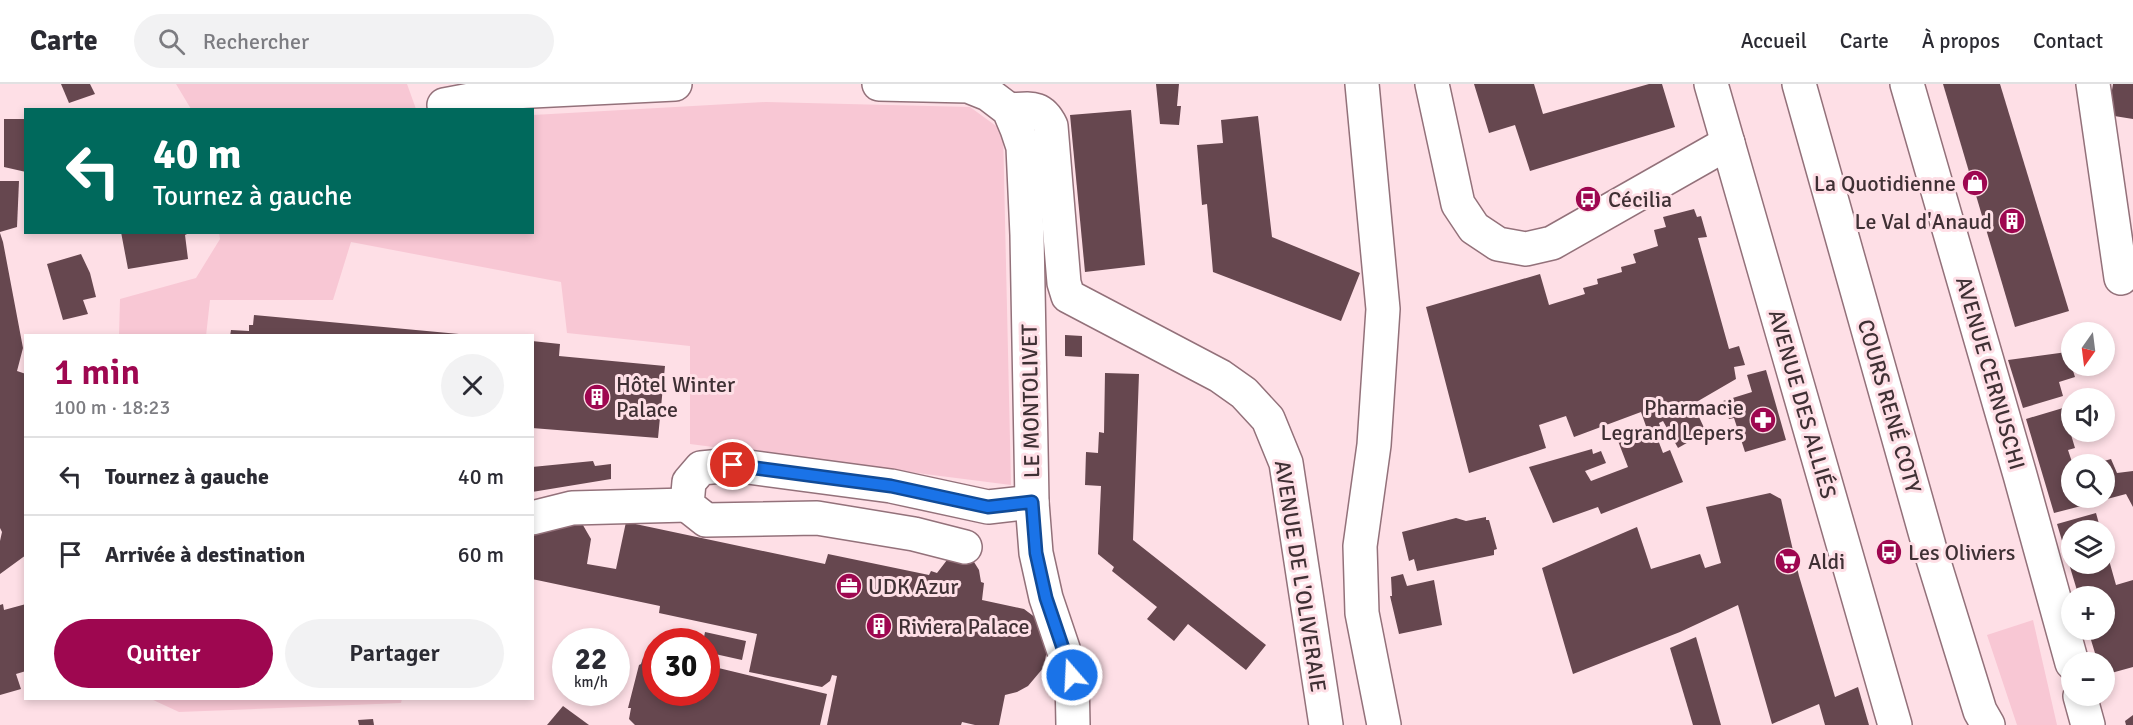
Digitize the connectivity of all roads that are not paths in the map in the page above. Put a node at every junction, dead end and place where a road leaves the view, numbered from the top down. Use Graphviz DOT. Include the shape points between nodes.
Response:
graph roads {
  1 [pos="675,84"];
  2 [pos="879,84"];
  3 [pos="1362,84"];
  4 [pos="1432,84"];
  5 [pos="1711,84"];
  6 [pos="1799,84"];
  7 [pos="1907,84"];
  8 [pos="2092,84"];
  9 [pos="444,105"];
  10 [pos="1009,110"];
  11 [pos="1728,143"];
  12 [pos="2121,278"];
  13 [pos="1032,502"];
  14 [pos="687,505"];
  15 [pos="534,518"];
  16 [pos="965,547"];
  17 [pos="2069,652"];
  18 [pos="2083,706"];
  19 [pos="1073,725"];
  20 [pos="1326,725"];
  21 [pos="1384,725"];
  22 [pos="1895,725"];
  23 [pos="1989,725"];
  24 [pos="2088,725"];
  1 -- 9 [label="street" via="512,92"];
  2 -- 10 [label="street" via="968,86 988,94"];
  3 -- 21 [label="street" via="1383,309 1374,445 1360,546 1362,613"];
  4 -- 11 [label="street" via="1458,204 1474,228 1498,244 1526,249 1552,243"];
  5 -- 11 [label="street, AVENUE DES ALLIÉS"];
  6 -- 23 [label="street, COURS RENÉ COTY" via="1929,546 1980,711"];
  7 -- 17 [label="street, AVENUE CERNUSCHI"];
  8 -- 12 [label="street"];
  10 -- 13 [label="street, LE MONTOLIVET" via="1023,147"];
  10 -- 20 [label="street, AVENUE DE L'OLIVERAIE" via="1034,109 1045,115 1051,126 1068,296 1220,376 1244,393 1268,419 1286,463"];
  11 -- 22 [label="street, AVENUE DES ALLIÉS"];
  13 -- 14 [label="street" via="988,507 891,486 733,465 701,468 689,482"];
  13 -- 19 [label="street, LE MONTOLIVET" via="1036,553 1046,598 1072,675"];
  14 -- 15 [label="street" via="572,508"];
  14 -- 16 [label="street" via="706,520 817,518"];
  18 -- 24 [label="street"];
}
